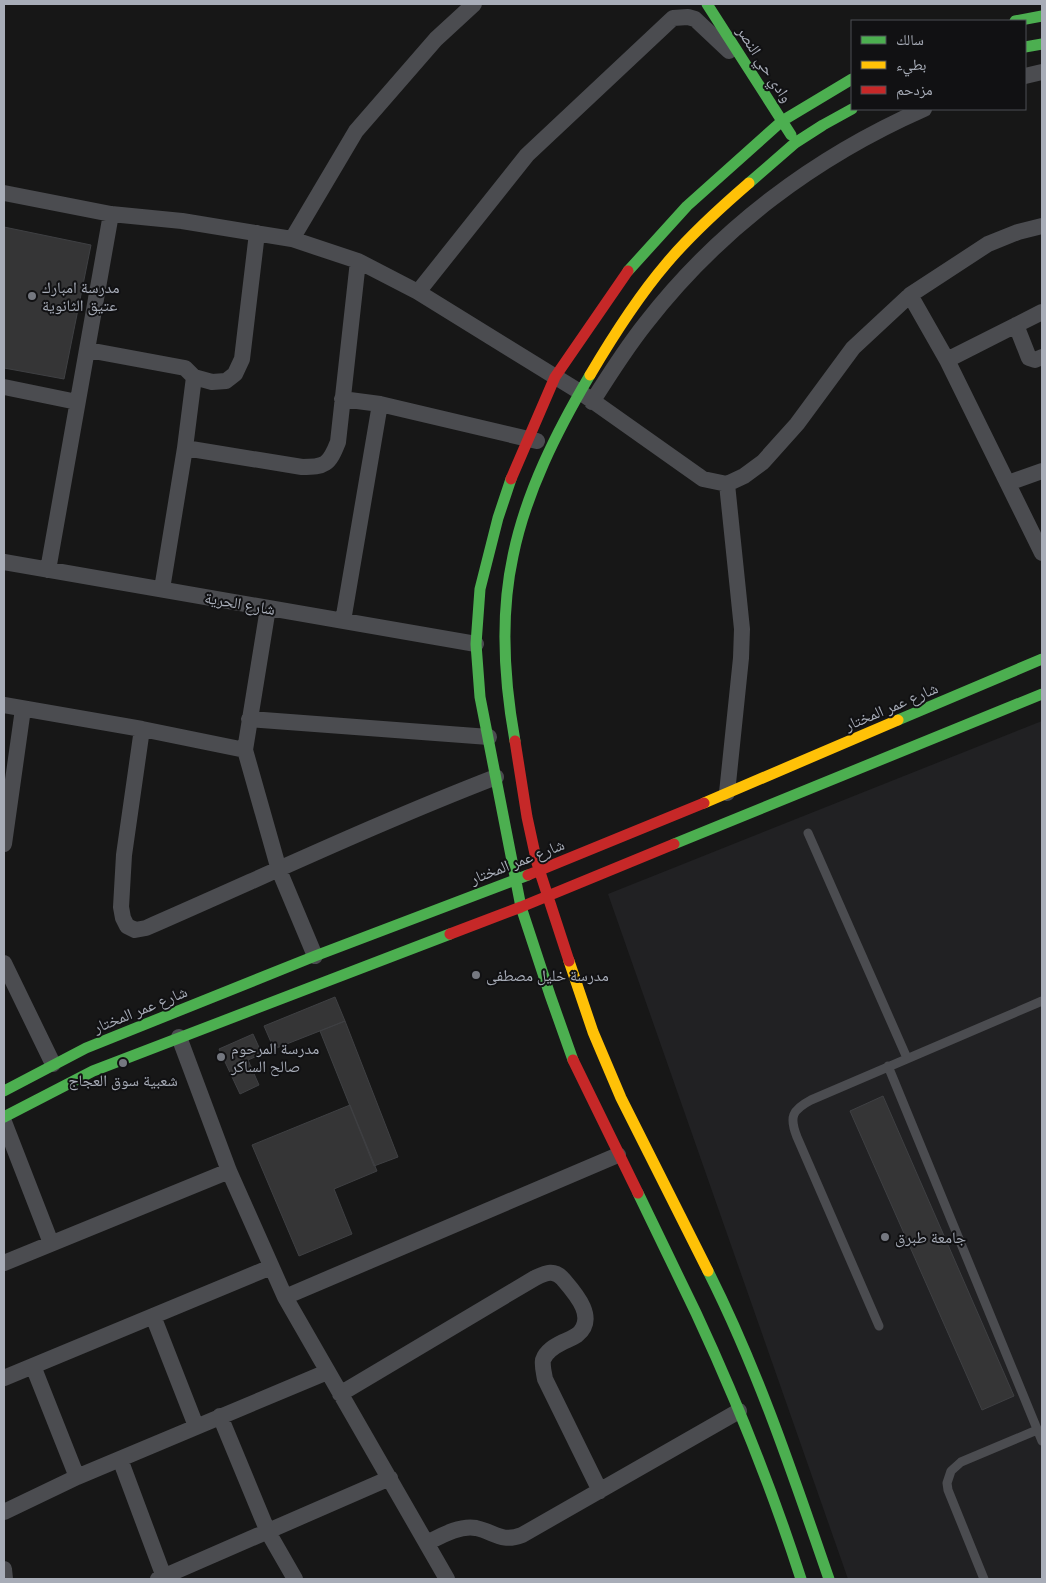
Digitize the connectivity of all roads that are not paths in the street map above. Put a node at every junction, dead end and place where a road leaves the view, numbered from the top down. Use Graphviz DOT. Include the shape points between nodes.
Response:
graph roads {
  1 [pos="474,4"];
  2 [pos="707,4"];
  3 [pos="1042,16"];
  4 [pos="1020,20"];
  5 [pos="1042,44"];
  6 [pos="1026,47"];
  7 [pos="749,70"];
  8 [pos="1042,72"];
  9 [pos="1026,76"];
  10 [pos="851,80"];
  11 [pos="851,110"];
  12 [pos="922,110"];
  13 [pos="782,121"];
  14 [pos="796,142"];
  15 [pos="4,193"];
  16 [pos="111,214"];
  17 [pos="1042,226"];
  18 [pos="257,233"];
  19 [pos="292,239"];
  20 [pos="358,261"];
  21 [pos="418,292"];
  22 [pos="910,295"];
  23 [pos="1042,312"];
  24 [pos="1016,325"];
  25 [pos="88,350"];
  26 [pos="1042,357"];
  27 [pos="947,360"];
  28 [pos="555,376"];
  29 [pos="194,377"];
  30 [pos="4,387"];
  31 [pos="586,397"];
  32 [pos="342,399"];
  33 [pos="77,402"];
  34 [pos="380,404"];
  35 [pos="529,439"];
  36 [pos="553,445"];
  37 [pos="185,448"];
  38 [pos="1042,471"];
  39 [pos="1008,483"];
  40 [pos="727,484"];
  41 [pos="1042,553"];
  42 [pos="4,562"];
  43 [pos="48,570"];
  44 [pos="162,590"];
  45 [pos="268,608"];
  46 [pos="343,621"];
  47 [pos="476,644"];
  48 [pos="1042,659"];
  49 [pos="1042,694"];
  50 [pos="4,705"];
  51 [pos="23,709"];
  52 [pos="250,718"];
  53 [pos="142,729"];
  54 [pos="488,737"];
  55 [pos="245,750"];
  56 [pos="496,777"];
  57 [pos="727,793"];
  58 [pos="808,833"];
  59 [pos="4,844"];
  60 [pos="279,870"];
  61 [pos="539,871"];
  62 [pos="515,880"];
  63 [pos="548,896"];
  64 [pos="521,907"];
  65 [pos="315,956"];
  66 [pos="4,966"];
  67 [pos="1042,1001"];
  68 [pos="179,1036"];
  69 [pos="907,1058"];
  70 [pos="53,1064"];
  71 [pos="888,1066"];
  72 [pos="4,1091"];
  73 [pos="4,1117"];
  74 [pos="4,1122"];
  75 [pos="618,1155"];
  76 [pos="229,1172"];
  77 [pos="51,1243"];
  78 [pos="4,1263"];
  79 [pos="271,1267"];
  80 [pos="285,1297"];
  81 [pos="153,1316"];
  82 [pos="879,1326"];
  83 [pos="33,1366"];
  84 [pos="326,1372"];
  85 [pos="4,1378"];
  86 [pos="340,1394"];
  87 [pos="739,1411"];
  88 [pos="220,1416"];
  89 [pos="1038,1423"];
  90 [pos="196,1426"];
  91 [pos="1042,1441"];
  92 [pos="120,1459"];
  93 [pos="77,1477"];
  94 [pos="390,1478"];
  95 [pos="600,1490"];
  96 [pos="4,1512"];
  97 [pos="268,1532"];
  98 [pos="427,1543"];
  99 [pos="4,1569"];
  100 [pos="161,1578"];
  101 [pos="5,1579"];
  102 [pos="295,1579"];
  103 [pos="447,1579"];
  104 [pos="801,1579"];
  105 [pos="829,1579"];
  106 [pos="984,1579"];
  1 -- 19 [label="street" via="436,39 356,131"];
  2 -- 7 [label="street, وادي حي النصر"];
  3 -- 4 [label="street"];
  5 -- 6 [label="street"];
  7 -- 13 [label="street, وادي حي النصر"];
  7 -- 21 [label="street" via="695,19 688,16 673,18 527,155"];
  8 -- 9 [label="street"];
  10 -- 13 [label="street"];
  11 -- 14 [label="street"];
  12 -- 31 [label="street" via="856,141 783,189 745,219 677,286"];
  13 -- 14 [label="street, وادي حي النصر"];
  13 -- 28 [label="street" via="687,206 626,273"];
  14 -- 31 [label="street" via="675,252 620,325"];
  15 -- 16 [label="street"];
  16 -- 18 [label="street"];
  16 -- 25 [label="street"];
  17 -- 22 [label="street" via="988,244"];
  18 -- 19 [label="street"];
  18 -- 29 [label="street" via="242,360 235,374 226,381 212,382"];
  19 -- 20 [label="street"];
  20 -- 21 [label="street"];
  20 -- 32 [label="street"];
  21 -- 28 [label="street"];
  22 -- 27 [label="street"];
  22 -- 40 [label="street" via="853,348 797,424 763,462"];
  23 -- 24 [label="street"];
  24 -- 26 [label="street" via="1029,358"];
  24 -- 27 [label="street"];
  25 -- 29 [label="street" via="185,368"];
  25 -- 33 [label="street"];
  27 -- 39 [label="street"];
  28 -- 31 [label="street"];
  28 -- 35 [label="street"];
  29 -- 37 [label="street"];
  30 -- 33 [label="street"];
  31 -- 36 [label="street"];
  31 -- 40 [label="street" via="704,479"];
  32 -- 34 [label="street"];
  32 -- 37 [label="street" via="338,442 326,463 316,467"];
  33 -- 43 [label="street"];
  34 -- 35 [label="street"];
  34 -- 46 [label="street"];
  35 -- 36 [label="street"];
  35 -- 47 [label="street" via="498,518 480,589"];
  36 -- 61 [label="street" via="532,491 518,537 507,610 508,694 512,729"];
  37 -- 44 [label="street"];
  38 -- 39 [label="street"];
  39 -- 41 [label="street"];
  40 -- 57 [label="street" via="742,630"];
  42 -- 43 [label="street, شارع الحرية"];
  43 -- 44 [label="street, شارع الحرية"];
  44 -- 45 [label="street, شارع الحرية"];
  45 -- 46 [label="street, شارع الحرية"];
  45 -- 52 [label="street"];
  46 -- 47 [label="street, شارع الحرية"];
  47 -- 54 [label="street" via="480,697"];
  48 -- 57 [label="street, شارع عمر المختار"];
  49 -- 63 [label="street"];
  50 -- 51 [label="street"];
  51 -- 53 [label="street"];
  51 -- 59 [label="street"];
  52 -- 54 [label="street"];
  52 -- 55 [label="street"];
  53 -- 55 [label="street"];
  53 -- 60 [label="street" via="124,855 121,907 127,926 135,930 146,928"];
  54 -- 56 [label="street"];
  55 -- 60 [label="street"];
  56 -- 60 [label="street" via="374,826"];
  56 -- 62 [label="street"];
  57 -- 61 [label="street, شارع عمر المختار"];
  58 -- 69 [label="lane"];
  60 -- 65 [label="street"];
  61 -- 62 [label="street, شارع عمر المختار"];
  61 -- 63 [label="street"];
  62 -- 64 [label="street"];
  62 -- 65 [label="street, شارع عمر المختار"];
  63 -- 64 [label="street"];
  63 -- 105 [label="street" via="582,1004 608,1069 725,1306 762,1392"];
  64 -- 68 [label="street"];
  64 -- 75 [label="street" via="576,1067"];
  65 -- 70 [label="street, شارع عمر المختار"];
  66 -- 70 [label="street"];
  67 -- 69 [label="lane"];
  68 -- 73 [label="street" via="93,1071"];
  68 -- 76 [label="street"];
  69 -- 71 [label="lane"];
  70 -- 72 [label="street, شارع عمر المختار"];
  71 -- 82 [label="lane" via="803,1104 793,1114 792,1122"];
  71 -- 89 [label="lane"];
  74 -- 77 [label="street"];
  75 -- 80 [label="street"];
  75 -- 87 [label="street" via="696,1313"];
  76 -- 77 [label="street"];
  76 -- 79 [label="street"];
  77 -- 78 [label="street"];
  79 -- 80 [label="street"];
  79 -- 81 [label="street"];
  80 -- 84 [label="street"];
  81 -- 83 [label="street"];
  81 -- 90 [label="street"];
  83 -- 85 [label="street"];
  83 -- 93 [label="street"];
  84 -- 86 [label="street"];
  84 -- 88 [label="street"];
  86 -- 94 [label="street"];
  86 -- 95 [label="street" via="535,1278 549,1272 558,1274 573,1290 586,1319 584,1328 576,1336 548,1352 543,1368 545,1379"];
  87 -- 95 [label="street"];
  87 -- 104 [label="street"];
  88 -- 90 [label="street"];
  88 -- 97 [label="street"];
  89 -- 91 [label="lane"];
  89 -- 106 [label="lane" via="960,1462 948,1477 948,1490"];
  90 -- 92 [label="street"];
  92 -- 93 [label="street"];
  92 -- 100 [label="street"];
  93 -- 96 [label="street"];
  94 -- 97 [label="street"];
  94 -- 98 [label="street"];
  95 -- 98 [label="street" via="512,1539 477,1528 466,1528"];
  97 -- 100 [label="street"];
  97 -- 102 [label="street"];
  98 -- 103 [label="street"];
  99 -- 101 [label="street"];
}
